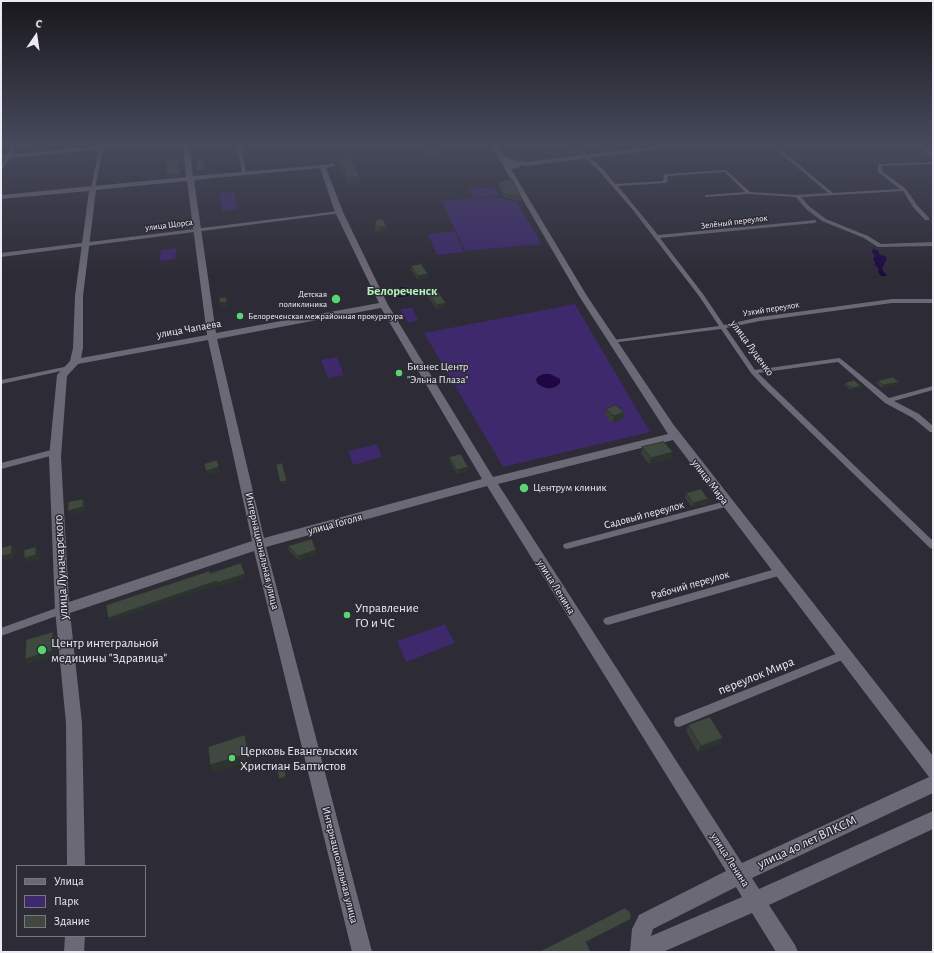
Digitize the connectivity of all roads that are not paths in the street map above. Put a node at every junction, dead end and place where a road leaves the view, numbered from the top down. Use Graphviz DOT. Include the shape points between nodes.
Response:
graph roads {
  1 [pos="78,189"];
  2 [pos="93,189"];
  3 [pos="191,189"];
  4 [pos="335,189"];
  5 [pos="521,189"];
  6 [pos="618,189"];
  7 [pos="745,189"];
  8 [pos="827,189"];
  9 [pos="904,190"];
  10 [pos="749,193"];
  11 [pos="832,194"];
  12 [pos="707,196"];
  13 [pos="797,196"];
  14 [pos="1,197"];
  15 [pos="339,212"];
  16 [pos="927,219"];
  17 [pos="814,221"];
  18 [pos="196,231"];
  19 [pos="657,237"];
  20 [pos="933,244"];
  21 [pos="86,245"];
  22 [pos="1,255"];
  23 [pos="933,301"];
  24 [pos="384,305"];
  25 [pos="722,327"];
  26 [pos="212,337"];
  27 [pos="613,342"];
  28 [pos="72,365"];
  29 [pos="754,372"];
  30 [pos="1,382"];
  31 [pos="933,388"];
  32 [pos="888,401"];
  33 [pos="933,430"];
  34 [pos="675,436"];
  35 [pos="55,452"];
  36 [pos="1,466"];
  37 [pos="490,482"];
  38 [pos="726,504"];
  39 [pos="259,544"];
  40 [pos="567,546"];
  41 [pos="933,546"];
  42 [pos="779,572"];
  43 [pos="62,610"];
  44 [pos="608,621"];
  45 [pos="1,632"];
  46 [pos="843,655"];
  47 [pos="678,722"];
  48 [pos="933,770"];
  49 [pos="933,784"];
  50 [pos="933,820"];
  51 [pos="76,865"];
  52 [pos="739,874"];
  53 [pos="756,901"];
  54 [pos="75,937"];
  55 [pos="74,952"];
  56 [pos="362,952"];
  57 [pos="642,952"];
  58 [pos="788,952"];
  1 -- 14 [label="street"];
  2 -- 21 [label="street, улица Луначарского"];
  3 -- 18 [label="street, Интернациональная улица"];
  4 -- 15 [label="street, улица Ленина" via="342,209"];
  5 -- 27 [label="street, улица Мира"];
  6 -- 19 [label="street, улица Луценко"];
  7 -- 10 [label="street"];
  8 -- 11 [label="street"];
  9 -- 11 [label="street"];
  9 -- 16 [label="street"];
  10 -- 12 [label="street"];
  10 -- 13 [label="street"];
  11 -- 13 [label="street"];
  13 -- 20 [label="street" via="822,220 866,237 880,246"];
  15 -- 18 [label="street, улица Щорса"];
  15 -- 24 [label="street, улица Ленина"];
  17 -- 19 [label="street, Зелёный переулок"];
  18 -- 21 [label="street, улица Щорса"];
  18 -- 26 [label="street, Интернациональная улица"];
  19 -- 25 [label="street, улица Луценко"];
  21 -- 22 [label="street, улица Щорса"];
  21 -- 28 [label="street, улица Луначарского" via="79,296 78,348"];
  23 -- 25 [label="street, Узкий переулок" via="892,301 767,318"];
  24 -- 26 [label="street, улица Чапаева"];
  24 -- 37 [label="street, улица Ленина"];
  25 -- 27 [label="street, Узкий переулок"];
  25 -- 29 [label="street, улица Луценко"];
  26 -- 28 [label="street, улица Чапаева"];
  26 -- 39 [label="street, Интернациональная улица"];
  27 -- 34 [label="street, улица Мира"];
  28 -- 30 [label="street, улица Чапаева"];
  28 -- 35 [label="street, улица Луначарского" via="62,375"];
  29 -- 32 [label="street" via="839,360"];
  29 -- 41 [label="street, улица Луценко"];
  31 -- 32 [label="street"];
  32 -- 33 [label="street" via="916,416"];
  34 -- 37 [label="street, улица Гоголя"];
  34 -- 38 [label="street, улица Мира"];
  35 -- 36 [label="street"];
  35 -- 43 [label="street, улица Луначарского"];
  37 -- 39 [label="street, улица Гоголя"];
  37 -- 52 [label="street, улица Ленина"];
  38 -- 40 [label="street, Садовый переулок"];
  38 -- 42 [label="street, улица Мира"];
  39 -- 43 [label="street, улица Гоголя"];
  39 -- 56 [label="street, Интернациональная улица"];
  42 -- 44 [label="street, Рабочий переулок"];
  42 -- 46 [label="street, улица Мира"];
  43 -- 45 [label="street, улица Гоголя"];
  43 -- 51 [label="street, улица Луначарского" via="74,723"];
  46 -- 47 [label="street, переулок Мира"];
  46 -- 48 [label="street, улица Мира"];
  49 -- 52 [label="street, улица 40 лет ВЛКСМ"];
  50 -- 53 [label="street, улица 40 лет ВЛКСМ"];
  52 -- 53 [label="street, улица Ленина"];
  52 -- 57 [label="street, улица 40 лет ВЛКСМ" via="646,922 642,929"];
  53 -- 57 [label="street, улица 40 лет ВЛКСМ"];
  53 -- 58 [label="street, улица Ленина"];
  54 -- 55 [label="street"];
}
